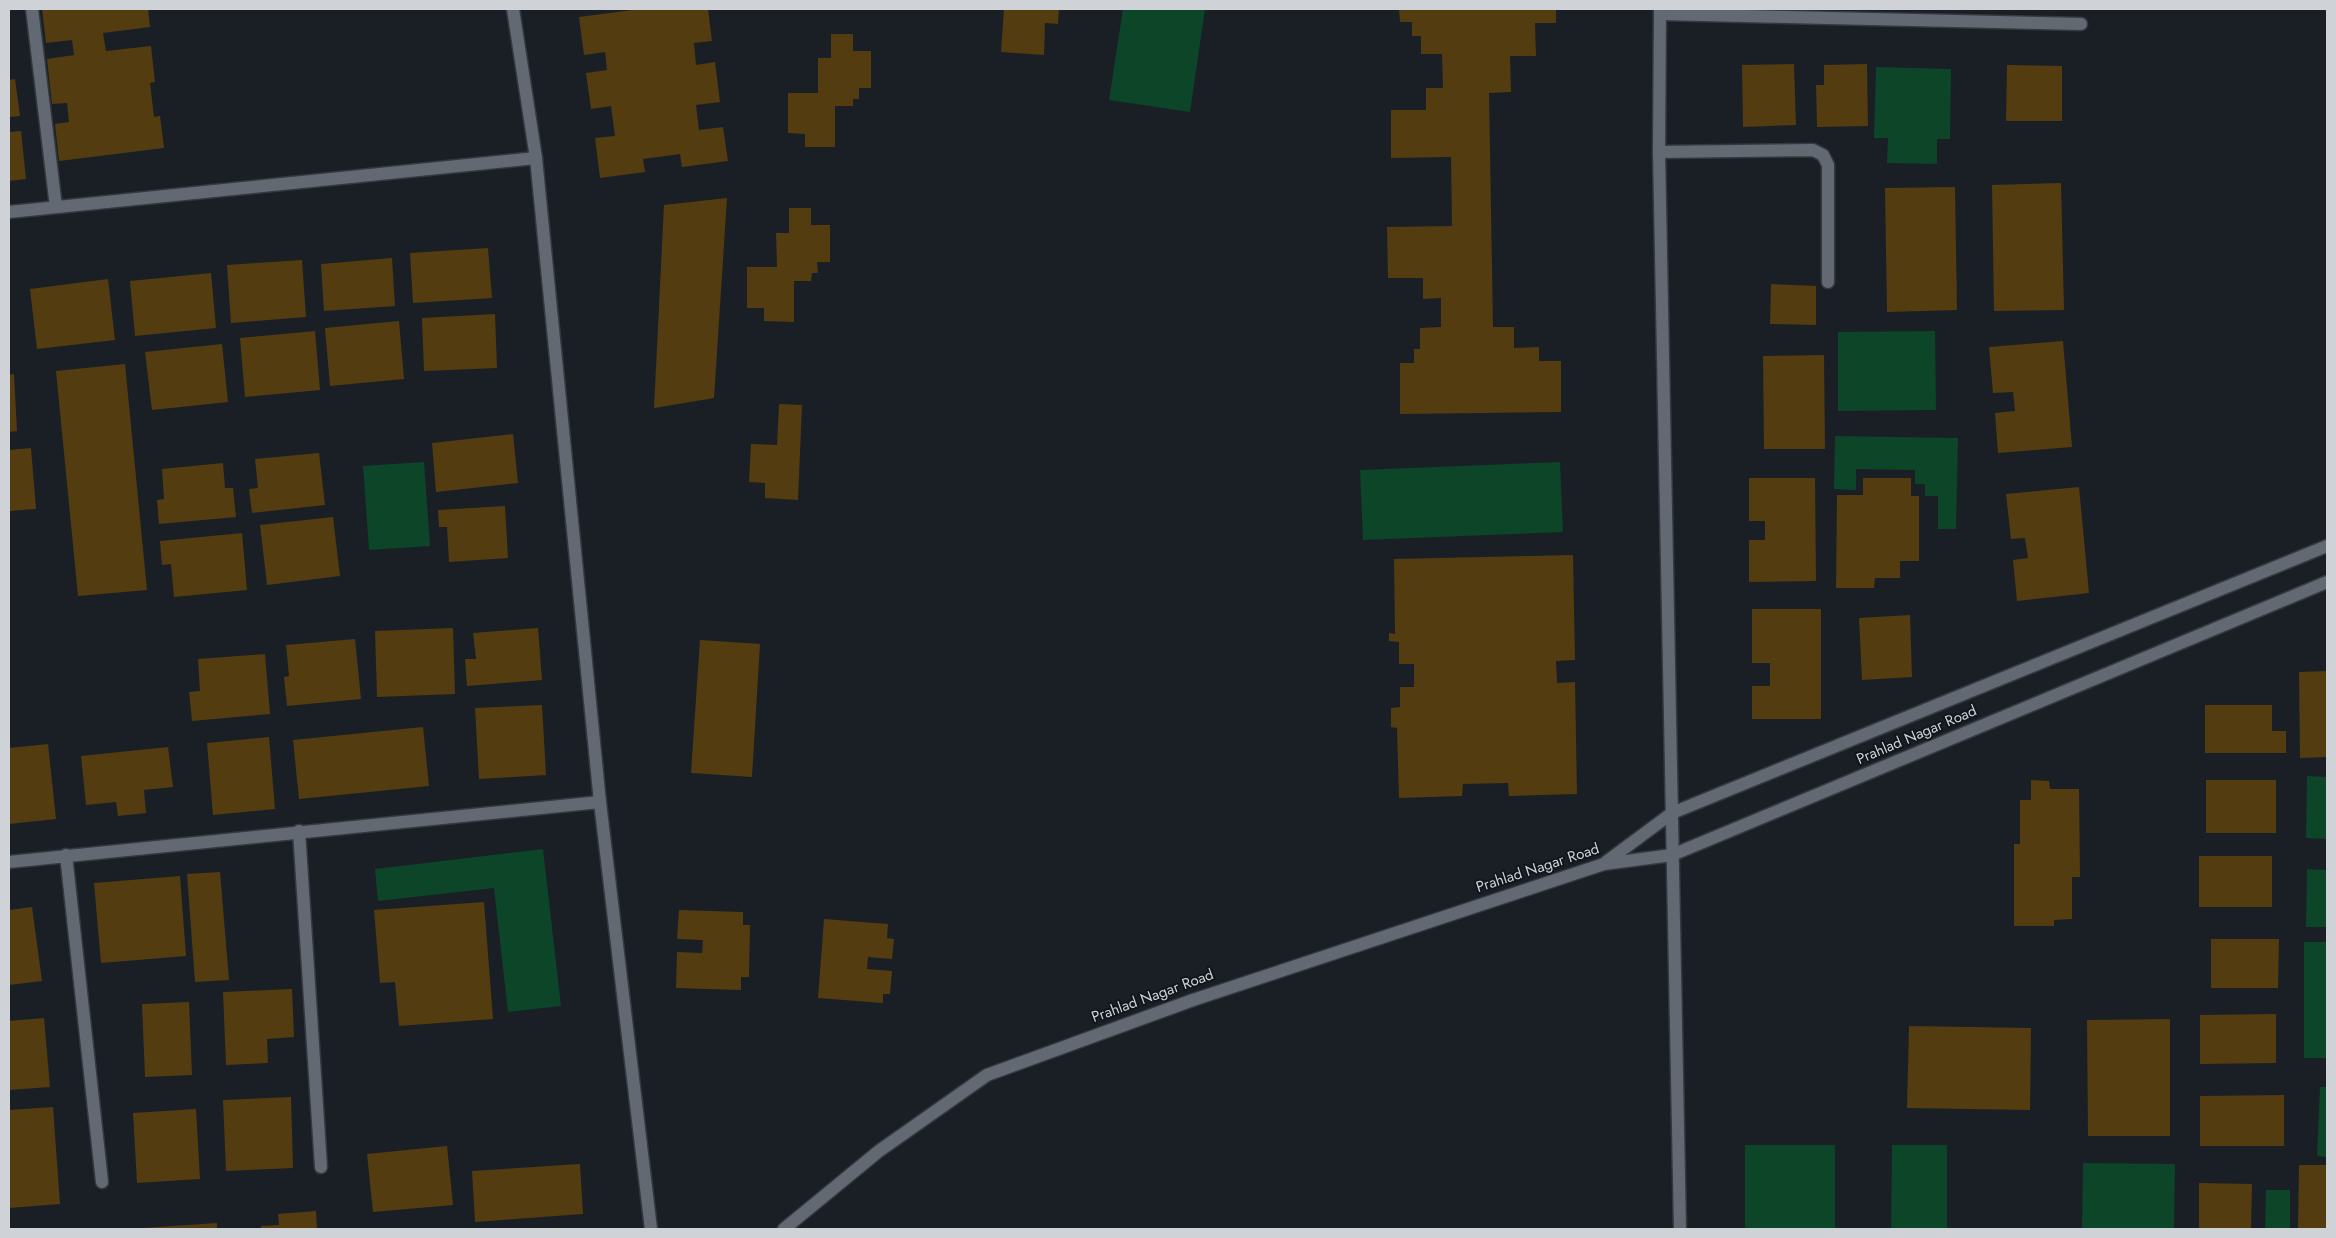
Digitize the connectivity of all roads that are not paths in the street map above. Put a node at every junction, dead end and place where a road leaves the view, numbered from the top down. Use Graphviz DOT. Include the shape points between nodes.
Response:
graph roads {
  1 [pos="32,9"];
  2 [pos="513,9"];
  3 [pos="1660,11"];
  4 [pos="2081,24"];
  5 [pos="1659,152"];
  6 [pos="536,158"];
  7 [pos="56,206"];
  8 [pos="9,212"];
  9 [pos="1828,282"];
  10 [pos="2327,546"];
  11 [pos="2327,582"];
  12 [pos="600,802"];
  13 [pos="1672,813"];
  14 [pos="299,831"];
  15 [pos="66,855"];
  16 [pos="1672,855"];
  17 [pos="9,862"];
  18 [pos="1604,864"];
  19 [pos="321,1166"];
  20 [pos="102,1182"];
  21 [pos="651,1229"];
  22 [pos="784,1229"];
  23 [pos="1680,1229"];
  1 -- 7 [label="street"];
  2 -- 6 [label="street"];
  3 -- 4 [label="street"];
  3 -- 5 [label="street"];
  5 -- 9 [label="street" via="1813,150 1823,155 1828,165"];
  5 -- 13 [label="street"];
  6 -- 7 [label="street"];
  6 -- 12 [label="street"];
  7 -- 8 [label="street"];
  10 -- 13 [label="street"];
  11 -- 16 [label="street, Prahlad Nagar Road"];
  12 -- 14 [label="street"];
  12 -- 21 [label="street"];
  13 -- 16 [label="street"];
  13 -- 18 [label="street"];
  14 -- 15 [label="street"];
  14 -- 19 [label="street"];
  15 -- 17 [label="street"];
  15 -- 20 [label="street"];
  16 -- 18 [label="street, Prahlad Nagar Road"];
  16 -- 23 [label="street"];
  18 -- 22 [label="street, Prahlad Nagar Road" via="1192,1000 987,1074 879,1151"];
}
